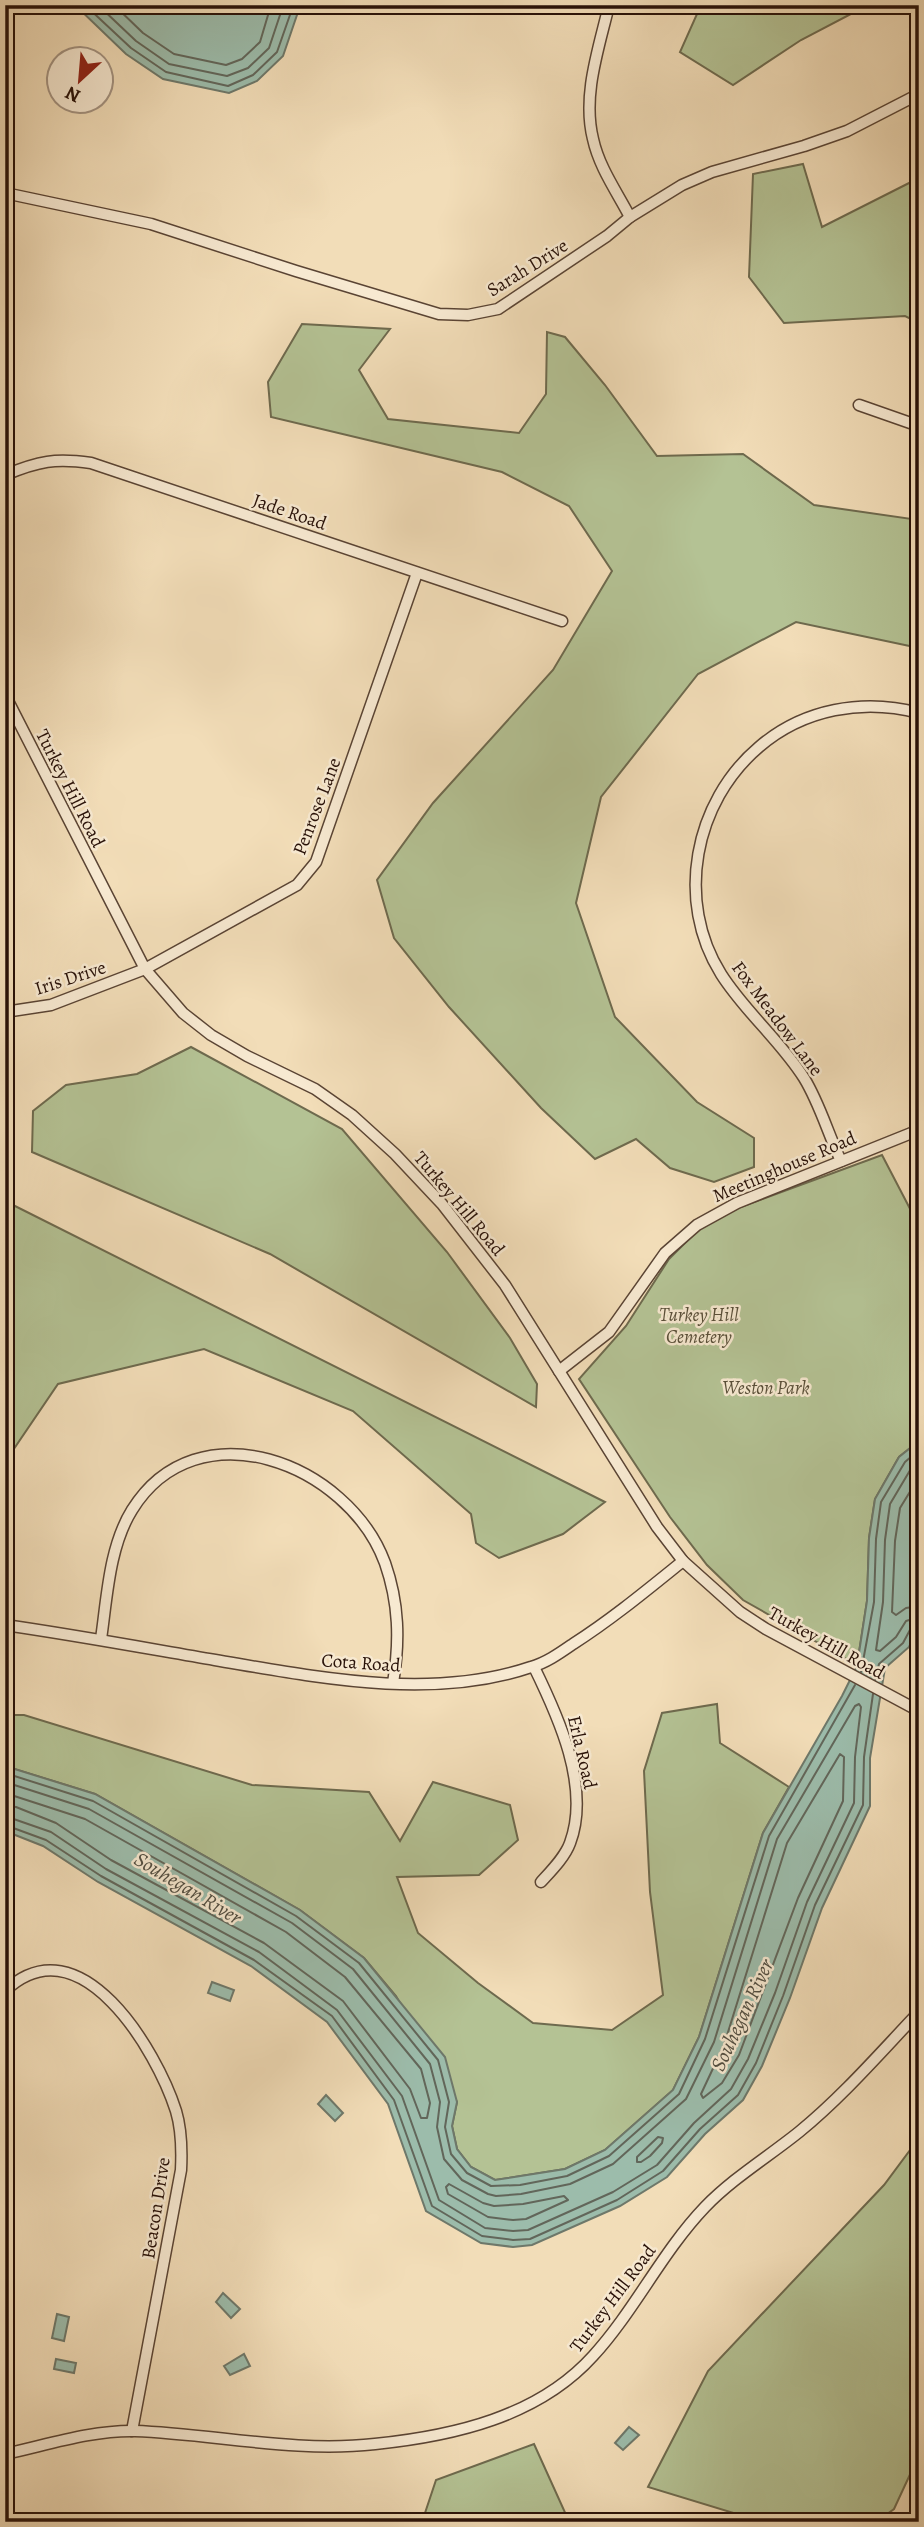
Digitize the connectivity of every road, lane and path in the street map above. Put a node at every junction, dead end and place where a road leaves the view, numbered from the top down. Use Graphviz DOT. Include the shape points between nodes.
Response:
graph roads {
  1 [pos="609,5"];
  2 [pos="919,94"];
  3 [pos="5,193"];
  4 [pos="630,217"];
  5 [pos="859,405"];
  6 [pos="919,426"];
  7 [pos="5,475"];
  8 [pos="418,573"];
  9 [pos="562,621"];
  10 [pos="5,695"];
  11 [pos="919,713"];
  12 [pos="145,969"];
  13 [pos="5,1012"];
  14 [pos="919,1130"];
  15 [pos="841,1161"];
  16 [pos="559,1371"];
  17 [pos="683,1561"];
  18 [pos="5,1625"];
  19 [pos="101,1639"];
  20 [pos="534,1667"];
  21 [pos="394,1683"];
  22 [pos="914,1708"];
  23 [pos="541,1882"];
  24 [pos="5,1991"];
  25 [pos="919,2012"];
  26 [pos="132,2431"];
  27 [pos="5,2454"];
  1 -- 4 [label="street" via="588,108 603,169"];
  2 -- 4 [label="street, Sarah Drive" via="847,131 712,172"];
  3 -- 4 [label="street, Sarah Drive" via="151,224 439,314 498,309"];
  5 -- 6 [label="street"];
  7 -- 8 [label="street, Jade Road" via="60,459 91,463"];
  8 -- 9 [label="street, Jade Road"];
  8 -- 12 [label="street, Penrose Lane" via="316,862 297,885"];
  10 -- 12 [label="street, Turkey Hill Road"];
  11 -- 15 [label="street, Fox Meadow Lane" via="886,707 843,708 783,730 749,756 728,780 712,808 699,848 698,912 709,952 747,1010 803,1077"];
  12 -- 13 [label="street, Iris Drive" via="51,1005"];
  12 -- 16 [label="street, Turkey Hill Road" via="183,1013 211,1035 315,1089 395,1154 462,1227"];
  14 -- 15 [label="street, Meetinghouse Road"];
  15 -- 16 [label="street, Meetinghouse Road" via="737,1203 697,1225 665,1254 609,1332"];
  16 -- 17 [label="street, Turkey Hill Road"];
  17 -- 20 [label="street, Cota Road" via="590,1633"];
  17 -- 22 [label="street, Turkey Hill Road" via="740,1612"];
  18 -- 19 [label="street, Cota Road"];
  19 -- 21 [label="street, Cota Road" via="317,1677"];
  19 -- 21 [label="street" via="119,1541 130,1512 148,1488 171,1469 199,1457 261,1458 316,1479 362,1521 384,1561 397,1604"];
  20 -- 21 [label="street, Cota Road" via="467,1681"];
  20 -- 23 [label="street, Erla Road" via="565,1736 576,1796 569,1846"];
  24 -- 26 [label="street, Beacon Drive" via="26,1976 49,1972 71,1975 96,1987 133,2026 176,2112 181,2170"];
  25 -- 26 [label="street, Turkey Hill Road" via="833,2102 703,2209 593,2356 547,2395 462,2430 371,2445 281,2444"];
  26 -- 27 [label="street, Turkey Hill Road"];
}
